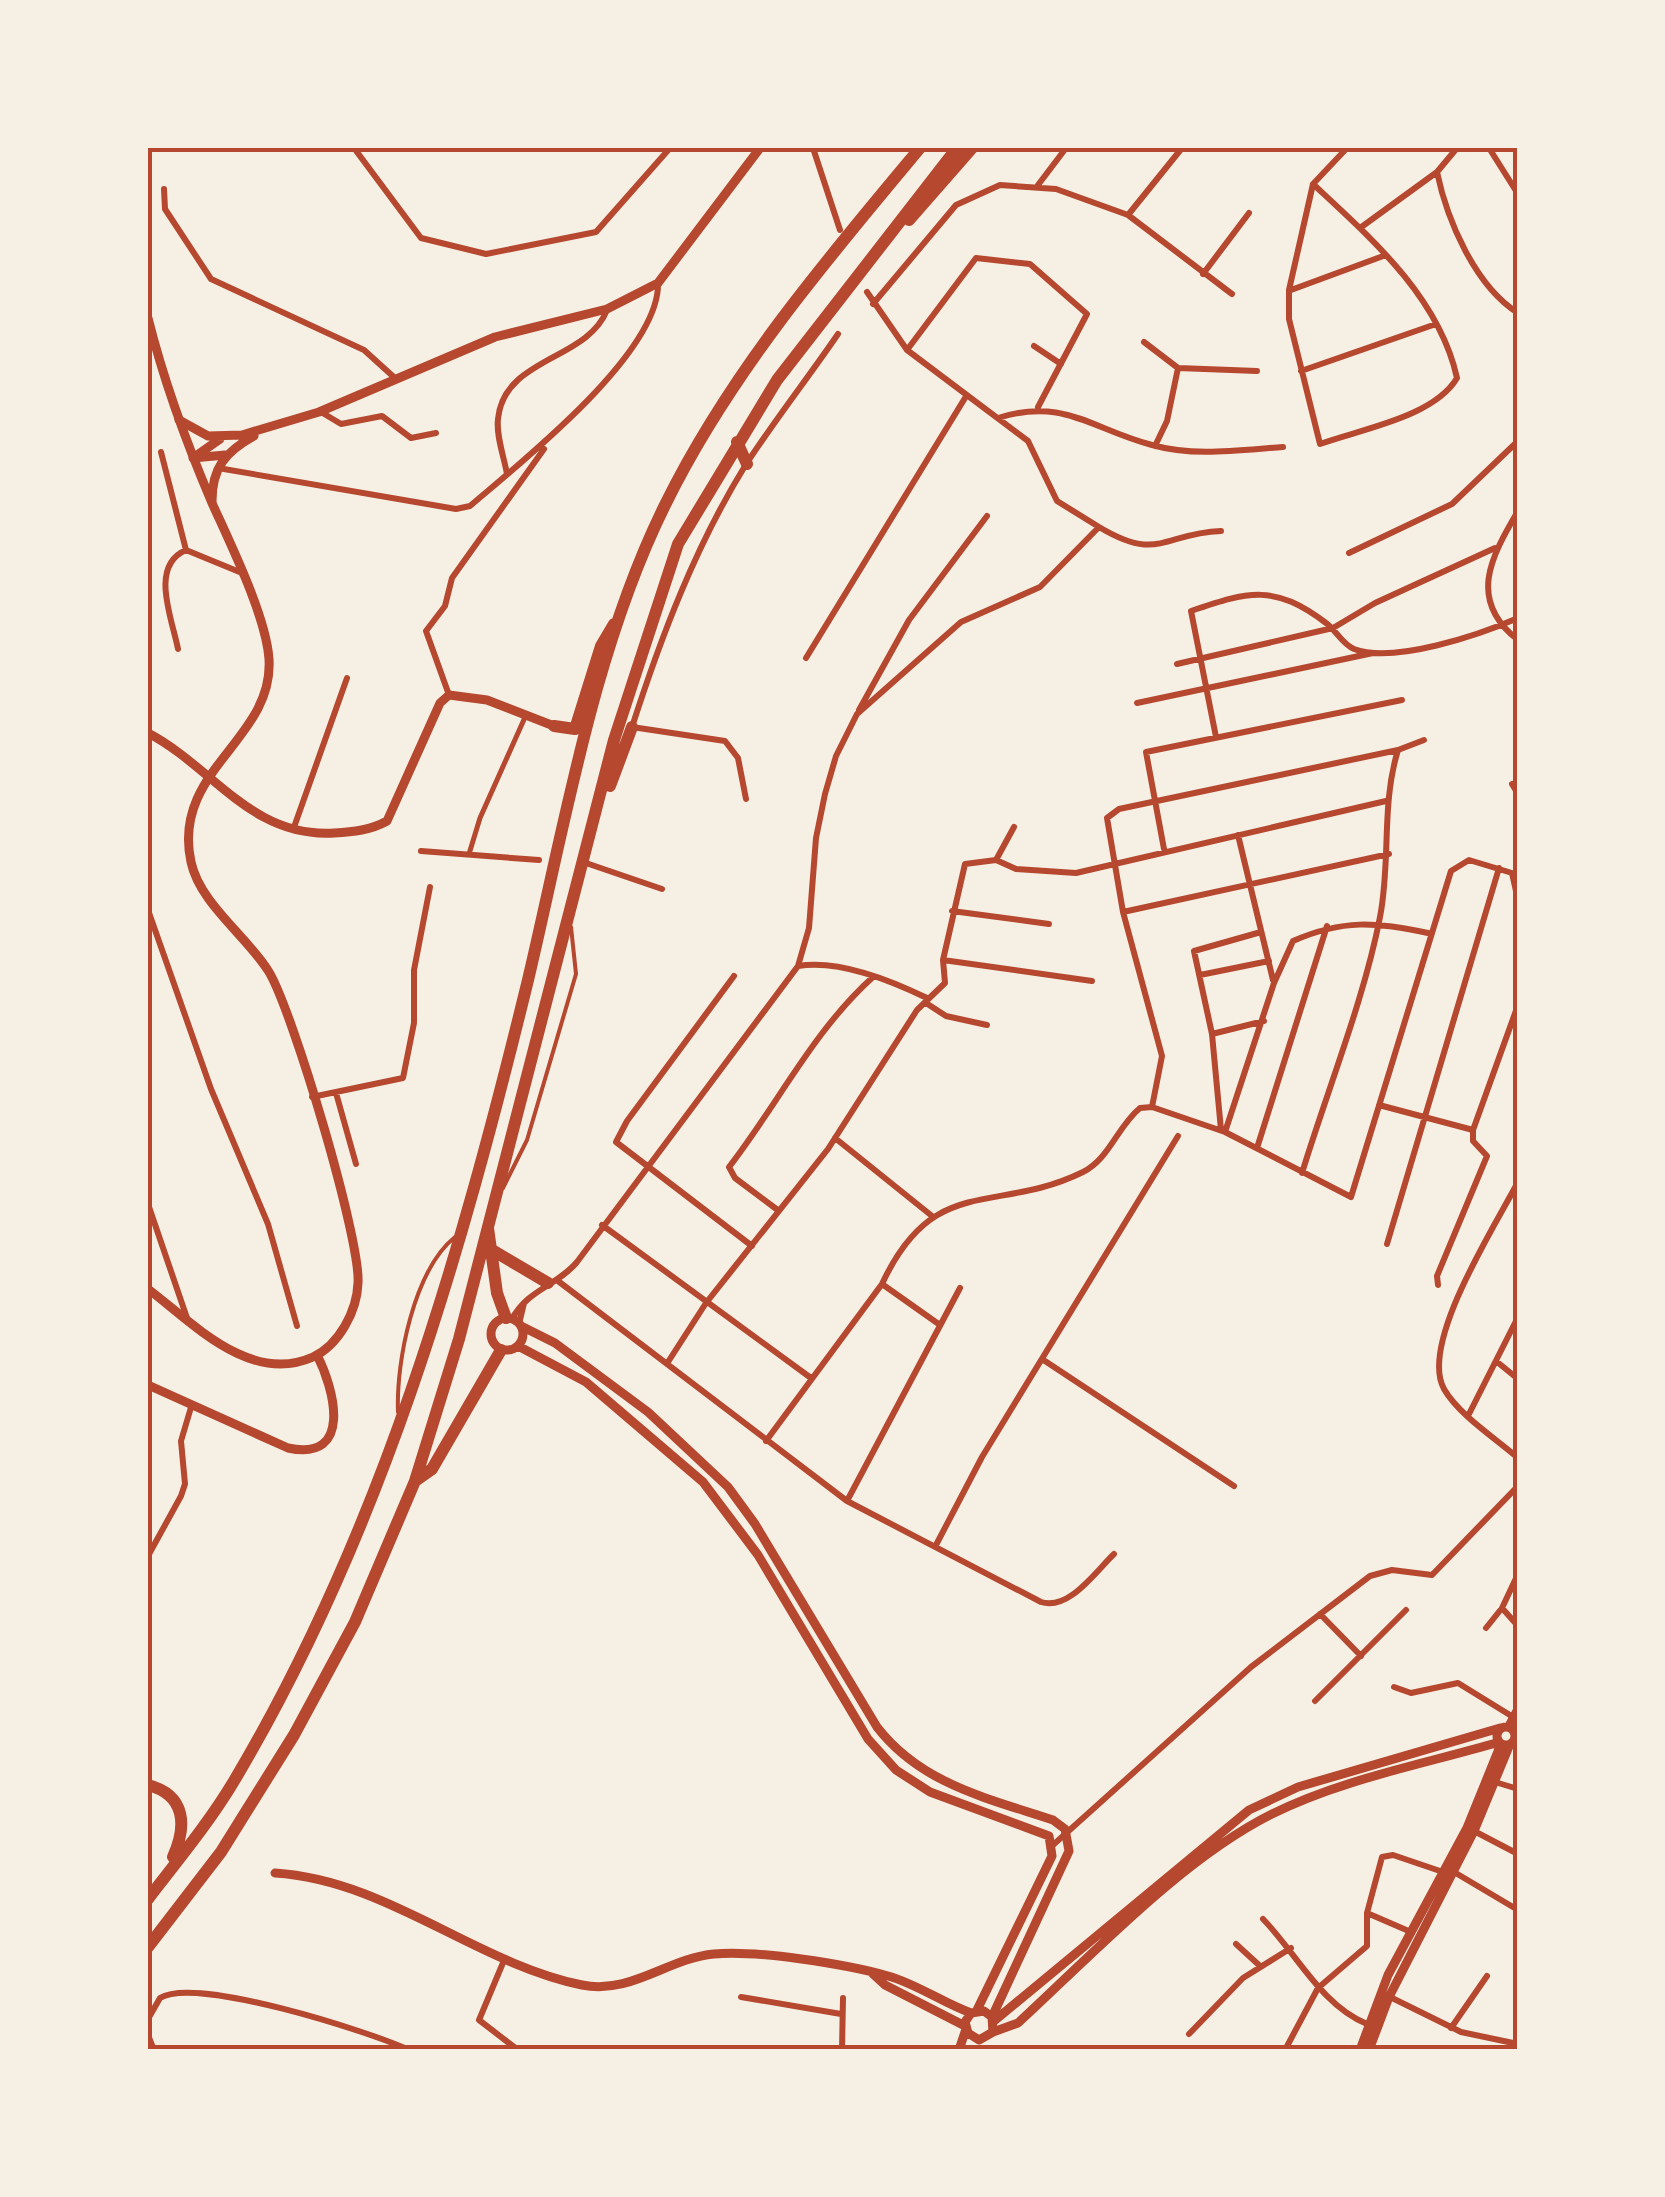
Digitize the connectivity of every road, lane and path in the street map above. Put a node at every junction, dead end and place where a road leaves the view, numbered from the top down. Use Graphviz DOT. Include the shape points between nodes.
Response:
graph roads {
  1 [pos="354,148"];
  2 [pos="670,148"];
  3 [pos="760,148"];
  4 [pos="814,148"];
  5 [pos="920,148"];
  6 [pos="958,148"];
  7 [pos="972,148"];
  8 [pos="1066,148"];
  9 [pos="1182,148"];
  10 [pos="1347,148"];
  11 [pos="1457,148"];
  12 [pos="1489,148"];
  13 [pos="1437,172"];
  14 [pos="1312,184"];
  15 [pos="1038,186"];
  16 [pos="164,189"];
  17 [pos="1518,194"];
  18 [pos="1249,213"];
  19 [pos="1128,215"];
  20 [pos="1360,228"];
  21 [pos="840,230"];
  22 [pos="1386,255"];
  23 [pos="866,264"];
  24 [pos="1204,274"];
  25 [pos="658,284"];
  26 [pos="1290,290"];
  27 [pos="867,292"];
  28 [pos="1232,294"];
  29 [pos="872,304"];
  30 [pos="607,309"];
  31 [pos="1518,312"];
  32 [pos="148,318"];
  33 [pos="1436,324"];
  34 [pos="838,334"];
  35 [pos="1144,342"];
  36 [pos="1034,346"];
  37 [pos="152,350"];
  38 [pos="907,350"];
  39 [pos="1062,364"];
  40 [pos="1178,368"];
  41 [pos="1302,370"];
  42 [pos="1257,371"];
  43 [pos="396,379"];
  44 [pos="966,398"];
  45 [pos="1038,407"];
  46 [pos="320,412"];
  47 [pos="996,418"];
  48 [pos="178,419"];
  49 [pos="270,427"];
  50 [pos="436,433"];
  51 [pos="222,438"];
  52 [pos="1518,440"];
  53 [pos="737,442"];
  54 [pos="548,444"];
  55 [pos="1154,446"];
  56 [pos="1283,447"];
  57 [pos="161,452"];
  58 [pos="226,454"];
  59 [pos="194,458"];
  60 [pos="746,464"];
  61 [pos="216,468"];
  62 [pos="508,474"];
  63 [pos="212,502"];
  64 [pos="1518,512"];
  65 [pos="987,516"];
  66 [pos="1099,527"];
  67 [pos="1221,531"];
  68 [pos="1495,548"];
  69 [pos="186,550"];
  70 [pos="1349,554"];
  71 [pos="242,573"];
  72 [pos="622,614"];
  73 [pos="1518,618"];
  74 [pos="1500,626"];
  75 [pos="1334,628"];
  76 [pos="1518,640"];
  77 [pos="178,649"];
  78 [pos="1389,650"];
  79 [pos="806,658"];
  80 [pos="1200,659"];
  81 [pos="1177,664"];
  82 [pos="347,678"];
  83 [pos="1206,687"];
  84 [pos="449,696"];
  85 [pos="1402,700"];
  86 [pos="1137,702"];
  87 [pos="857,714"];
  88 [pos="526,716"];
  89 [pos="554,726"];
  90 [pos="632,727"];
  91 [pos="148,733"];
  92 [pos="1216,737"];
  93 [pos="1424,740"];
  94 [pos="1398,750"];
  95 [pos="208,775"];
  96 [pos="1512,784"];
  97 [pos="1518,794"];
  98 [pos="746,799"];
  99 [pos="1386,801"];
  100 [pos="1155,802"];
  101 [pos="1014,827"];
  102 [pos="293,830"];
  103 [pos="1238,835"];
  104 [pos="1164,849"];
  105 [pos="420,850"];
  106 [pos="469,854"];
  107 [pos="1389,854"];
  108 [pos="584,858"];
  109 [pos="539,860"];
  110 [pos="996,860"];
  111 [pos="556,864"];
  112 [pos="1112,864"];
  113 [pos="1499,868"];
  114 [pos="1252,884"];
  115 [pos="430,887"];
  116 [pos="662,889"];
  117 [pos="1518,900"];
  118 [pos="148,910"];
  119 [pos="952,911"];
  120 [pos="1123,912"];
  121 [pos="568,914"];
  122 [pos="1379,923"];
  123 [pos="1050,924"];
  124 [pos="1328,925"];
  125 [pos="1261,932"];
  126 [pos="1428,934"];
  127 [pos="943,960"];
  128 [pos="1269,961"];
  129 [pos="798,966"];
  130 [pos="1200,975"];
  131 [pos="734,976"];
  132 [pos="874,977"];
  133 [pos="1092,982"];
  134 [pos="1274,983"];
  135 [pos="926,1002"];
  136 [pos="1518,1005"];
  137 [pos="1264,1021"];
  138 [pos="987,1025"];
  139 [pos="1212,1034"];
  140 [pos="336,1093"];
  141 [pos="312,1097"];
  142 [pos="1379,1105"];
  143 [pos="1152,1107"];
  144 [pos="1426,1118"];
  145 [pos="1473,1130"];
  146 [pos="1223,1131"];
  147 [pos="1178,1136"];
  148 [pos="836,1138"];
  149 [pos="1257,1148"];
  150 [pos="356,1164"];
  151 [pos="647,1166"];
  152 [pos="1302,1173"];
  153 [pos="1518,1182"];
  154 [pos="148,1204"];
  155 [pos="491,1204"];
  156 [pos="779,1211"];
  157 [pos="932,1216"];
  158 [pos="486,1220"];
  159 [pos="602,1226"];
  160 [pos="458,1234"];
  161 [pos="1387,1244"];
  162 [pos="752,1246"];
  163 [pos="492,1250"];
  164 [pos="552,1282"];
  165 [pos="882,1284"];
  166 [pos="1438,1284"];
  167 [pos="960,1288"];
  168 [pos="148,1289"];
  169 [pos="706,1303"];
  170 [pos="1518,1317"];
  171 [pos="188,1322"];
  172 [pos="514,1322"];
  173 [pos="297,1326"];
  174 [pos="940,1326"];
  175 [pos="518,1346"];
  176 [pos="501,1350"];
  177 [pos="318,1355"];
  178 [pos="1496,1361"];
  179 [pos="668,1362"];
  180 [pos="1044,1362"];
  181 [pos="811,1378"];
  182 [pos="1518,1379"];
  183 [pos="148,1384"];
  184 [pos="192,1404"];
  185 [pos="1469,1414"];
  186 [pos="399,1428"];
  187 [pos="766,1441"];
  188 [pos="1518,1458"];
  189 [pos="415,1481"];
  190 [pos="1234,1486"];
  191 [pos="1518,1486"];
  192 [pos="847,1500"];
  193 [pos="936,1545"];
  194 [pos="1114,1554"];
  195 [pos="148,1556"];
  196 [pos="1518,1574"];
  197 [pos="1502,1608"];
  198 [pos="1406,1610"];
  199 [pos="1320,1614"];
  200 [pos="1518,1626"];
  201 [pos="1486,1628"];
  202 [pos="1361,1656"];
  203 [pos="1394,1687"];
  204 [pos="1315,1702"];
  205 [pos="1513,1723"];
  206 [pos="1503,1744"];
  207 [pos="1495,1782"];
  208 [pos="148,1784"];
  209 [pos="1518,1788"];
  210 [pos="1474,1830"];
  211 [pos="1068,1833"];
  212 [pos="1053,1844"];
  213 [pos="1518,1854"];
  214 [pos="1449,1872"];
  215 [pos="276,1874"];
  216 [pos="166,1875"];
  217 [pos="148,1899"];
  218 [pos="1518,1910"];
  219 [pos="1367,1913"];
  220 [pos="1263,1919"];
  221 [pos="1412,1932"];
  222 [pos="1236,1944"];
  223 [pos="148,1947"];
  224 [pos="1291,1948"];
  225 [pos="506,1957"];
  226 [pos="1260,1966"];
  227 [pos="872,1974"];
  228 [pos="1487,1976"];
  229 [pos="1318,1988"];
  230 [pos="1385,1994"];
  231 [pos="741,1997"];
  232 [pos="843,1998"];
  233 [pos="974,2012"];
  234 [pos="841,2014"];
  235 [pos="148,2019"];
  236 [pos="1367,2024"];
  237 [pos="966,2027"];
  238 [pos="992,2027"];
  239 [pos="1452,2028"];
  240 [pos="148,2034"];
  241 [pos="1189,2034"];
  242 [pos="1518,2044"];
  243 [pos="154,2050"];
  244 [pos="409,2050"];
  245 [pos="518,2050"];
  246 [pos="842,2050"];
  247 [pos="959,2050"];
  248 [pos="982,2050"];
  249 [pos="1285,2050"];
  250 [pos="1360,2050"];
  251 [pos="1369,2050"];
  1 -- 2 [label="street" via="421,238 486,254 596,232"];
  3 -- 25 [label="street"];
  4 -- 21 [label="street"];
  5 -- 72 [label="highway" via="817,275 701,437 664,506"];
  6 -- 23 [label="highway"];
  7 -- 23 [label="highway"];
  8 -- 15 [label="street"];
  9 -- 19 [label="street"];
  10 -- 14 [label="street"];
  11 -- 13 [label="street"];
  12 -- 17 [label="street"];
  13 -- 20 [label="street"];
  13 -- 31 [label="street" via="1455,226 1495,299"];
  14 -- 20 [label="street"];
  14 -- 26 [label="street"];
  15 -- 19 [label="street"];
  15 -- 29 [label="street" via="1000,186 956,205"];
  16 -- 43 [label="street" via="165,209 211,279 364,350"];
  18 -- 24 [label="street"];
  19 -- 24 [label="street"];
  20 -- 22 [label="street"];
  22 -- 26 [label="street"];
  22 -- 33 [label="street"];
  23 -- 53 [label="highway"];
  24 -- 28 [label="street"];
  25 -- 30 [label="street"];
  25 -- 54 [label="street" via="652,312 619,362"];
  26 -- 41 [label="street" via="1289,319"];
  27 -- 29 [label="street"];
  29 -- 38 [label="street"];
  30 -- 43 [label="street" via="495,337"];
  30 -- 62 [label="street" via="594,333 531,368 503,403 497,424"];
  32 -- 37 [label="street"];
  33 -- 41 [label="street"];
  33 -- 41 [label="street" via="1453,358 1457,378 1451,388 1418,408 1320,444"];
  34 -- 60 [label="street"];
  35 -- 40 [label="street"];
  36 -- 39 [label="street"];
  37 -- 48 [label="street"];
  38 -- 39 [label="street" via="976,258 1018,260 1085,307"];
  38 -- 44 [label="street"];
  39 -- 45 [label="street"];
  40 -- 42 [label="street"];
  40 -- 55 [label="street"];
  43 -- 46 [label="street"];
  44 -- 47 [label="street"];
  44 -- 79 [label="street"];
  45 -- 47 [label="street"];
  45 -- 55 [label="street"];
  46 -- 49 [label="street"];
  46 -- 50 [label="street" via="341,424 382,416 411,438"];
  47 -- 66 [label="street" via="1028,441 1057,501"];
  48 -- 51 [label="street"];
  48 -- 59 [label="street"];
  49 -- 51 [label="street"];
  49 -- 58 [label="street"];
  51 -- 59 [label="street"];
  52 -- 70 [label="street" via="1452,504"];
  53 -- 60 [label="highway"];
  53 -- 108 [label="highway" via="678,544 656,600"];
  54 -- 62 [label="street"];
  54 -- 84 [label="street" via="452,578 445,606 426,631"];
  55 -- 56 [label="street" via="1212,452"];
  57 -- 69 [label="street"];
  58 -- 59 [label="street"];
  58 -- 61 [label="street"];
  59 -- 63 [label="street"];
  60 -- 90 [label="street" via="684,586"];
  61 -- 62 [label="street" via="456,509 470,506"];
  61 -- 63 [label="street"];
  63 -- 71 [label="street"];
  64 -- 68 [label="street"];
  65 -- 87 [label="street" via="909,620"];
  66 -- 67 [label="street" via="1153,547"];
  66 -- 87 [label="street" via="1040,587 960,622"];
  68 -- 74 [label="street" via="1489,589"];
  68 -- 75 [label="street" via="1375,602"];
  69 -- 71 [label="street"];
  69 -- 77 [label="street" via="166,567 164,584"];
  71 -- 95 [label="street" via="269,654 268,675 260,704"];
  72 -- 89 [label="highway" via="602,646 575,729"];
  72 -- 111 [label="highway"];
  73 -- 74 [label="street"];
  74 -- 76 [label="street"];
  74 -- 78 [label="street"];
  75 -- 78 [label="street" via="1355,649"];
  75 -- 80 [label="street"];
  75 -- 80 [label="street" via="1299,603 1269,593 1238,595 1191,611"];
  78 -- 83 [label="street"];
  80 -- 81 [label="street"];
  80 -- 83 [label="street"];
  82 -- 102 [label="street"];
  83 -- 86 [label="street"];
  83 -- 92 [label="street"];
  84 -- 88 [label="street" via="487,700"];
  84 -- 102 [label="street" via="387,821 359,831"];
  85 -- 92 [label="street"];
  87 -- 129 [label="street" via="825,794"];
  88 -- 89 [label="street"];
  88 -- 106 [label="street"];
  90 -- 98 [label="street" via="725,741 738,758"];
  90 -- 108 [label="highway"];
  91 -- 95 [label="street"];
  92 -- 100 [label="street" via="1146,752"];
  93 -- 94 [label="street"];
  94 -- 99 [label="street"];
  94 -- 100 [label="street"];
  95 -- 102 [label="street" via="239,805"];
  95 -- 141 [label="street" via="188,822 195,876 269,973"];
  96 -- 97 [label="street"];
  99 -- 103 [label="street"];
  99 -- 107 [label="street"];
  100 -- 104 [label="street"];
  100 -- 112 [label="street" via="1107,818"];
  101 -- 110 [label="street"];
  103 -- 104 [label="street"];
  103 -- 114 [label="street"];
  104 -- 112 [label="street"];
  105 -- 106 [label="street"];
  106 -- 109 [label="street"];
  107 -- 114 [label="street"];
  107 -- 122 [label="street"];
  108 -- 116 [label="street"];
  108 -- 121 [label="highway"];
  109 -- 111 [label="highway"];
  110 -- 112 [label="street" via="1016,870 1063,873"];
  110 -- 119 [label="street" via="966,864"];
  111 -- 160 [label="highway"];
  112 -- 120 [label="street"];
  113 -- 117 [label="street" via="1512,873"];
  113 -- 126 [label="street" via="1469,860 1456,865"];
  113 -- 144 [label="street"];
  114 -- 120 [label="street"];
  114 -- 125 [label="street"];
  115 -- 140 [label="street" via="405,1074 392,1083"];
  118 -- 173 [label="street" via="211,1089 268,1224"];
  119 -- 123 [label="street"];
  119 -- 127 [label="street"];
  120 -- 143 [label="street" via="1162,1056"];
  121 -- 155 [label="highway"];
  121 -- 155 [label="lane" via="576,964 568,1002 527,1140"];
  122 -- 124 [label="street"];
  122 -- 126 [label="street"];
  122 -- 152 [label="street"];
  124 -- 134 [label="street" via="1293,941"];
  124 -- 149 [label="street"];
  125 -- 128 [label="street"];
  125 -- 130 [label="street" via="1196,947"];
  126 -- 142 [label="street"];
  127 -- 133 [label="street"];
  127 -- 135 [label="street" via="945,983"];
  128 -- 130 [label="street"];
  128 -- 134 [label="street"];
  129 -- 132 [label="street" via="826,965"];
  129 -- 151 [label="street"];
  130 -- 139 [label="street"];
  131 -- 151 [label="street" via="617,1138"];
  132 -- 135 [label="street"];
  132 -- 156 [label="street" via="798,1065 729,1167"];
  134 -- 137 [label="street"];
  135 -- 138 [label="street" via="946,1016"];
  135 -- 148 [label="street"];
  136 -- 145 [label="street"];
  137 -- 139 [label="street"];
  137 -- 146 [label="street"];
  139 -- 146 [label="street"];
  140 -- 141 [label="street"];
  140 -- 150 [label="street"];
  141 -- 177 [label="street" via="358,1275 349,1318"];
  142 -- 144 [label="street"];
  142 -- 152 [label="street" via="1350,1197"];
  143 -- 146 [label="street"];
  143 -- 157 [label="street" via="1134,1113 1086,1170"];
  144 -- 145 [label="street"];
  144 -- 161 [label="street"];
  145 -- 166 [label="street" via="1473,1141 1487,1156"];
  146 -- 149 [label="street"];
  147 -- 180 [label="street"];
  148 -- 156 [label="street"];
  148 -- 157 [label="street"];
  149 -- 152 [label="street"];
  151 -- 159 [label="street"];
  151 -- 162 [label="street"];
  153 -- 185 [label="street" via="1449,1317 1438,1362 1445,1391"];
  154 -- 171 [label="street"];
  155 -- 158 [label="highway"];
  156 -- 162 [label="street"];
  157 -- 165 [label="street" via="896,1256"];
  158 -- 163 [label="highway"];
  158 -- 189 [label="highway" via="459,1339"];
  159 -- 164 [label="street" via="577,1262"];
  159 -- 169 [label="street"];
  160 -- 186 [label="highway"];
  160 -- 186 [label="lane" via="428,1270 398,1369"];
  162 -- 169 [label="street"];
  163 -- 164 [label="highway"];
  163 -- 172 [label="highway" via="497,1293"];
  164 -- 172 [label="street" via="524,1302"];
  164 -- 179 [label="street"];
  165 -- 174 [label="street"];
  165 -- 181 [label="street"];
  167 -- 174 [label="street"];
  168 -- 171 [label="street"];
  169 -- 179 [label="street"];
  169 -- 181 [label="street"];
  170 -- 178 [label="street"];
  171 -- 177 [label="street" via="253,1360 285,1364"];
  172 -- 175 [label="street"];
  172 -- 176 [label="street" via="496,1322 490,1332"];
  172 -- 211 [label="street" via="648,1412 728,1487 877,1727 902,1756 935,1778 1053,1820"];
  174 -- 192 [label="street"];
  175 -- 176 [label="street"];
  175 -- 212 [label="street" via="618,1406 702,1482 758,1555 868,1739 896,1770 930,1792 1040,1831"];
  176 -- 189 [label="highway" via="432,1468"];
  177 -- 184 [label="street" via="336,1416 326,1438 306,1450"];
  178 -- 182 [label="street"];
  178 -- 185 [label="street"];
  179 -- 187 [label="street"];
  180 -- 190 [label="street"];
  180 -- 193 [label="street" via="982,1457"];
  181 -- 187 [label="street"];
  183 -- 184 [label="street"];
  184 -- 195 [label="street" via="181,1441 182,1496"];
  185 -- 188 [label="street"];
  186 -- 216 [label="highway" via="343,1575 300,1661 234,1782"];
  187 -- 192 [label="street"];
  189 -- 223 [label="highway" via="355,1622 294,1734 222,1852"];
  191 -- 199 [label="street" via="1432,1575 1392,1570 1370,1576"];
  192 -- 193 [label="street"];
  193 -- 194 [label="street" via="1052,1605"];
  196 -- 197 [label="street"];
  197 -- 200 [label="street"];
  197 -- 201 [label="street"];
  198 -- 202 [label="street"];
  199 -- 202 [label="street"];
  199 -- 211 [label="street" via="1251,1667"];
  202 -- 204 [label="street"];
  203 -- 205 [label="street" via="1411,1693 1458,1683"];
  205 -- 206 [label="street"];
  205 -- 206 [label="street"];
  205 -- 238 [label="street" via="1265,1801 1220,1831"];
  206 -- 207 [label="street"];
  206 -- 214 [label="street"];
  206 -- 238 [label="street" via="1268,1816 1212,1852 1018,2023"];
  207 -- 209 [label="street"];
  207 -- 210 [label="street"];
  208 -- 216 [label="highway" via="169,1795 182,1816 182,1836"];
  210 -- 213 [label="street"];
  210 -- 214 [label="street"];
  211 -- 212 [label="street"];
  211 -- 238 [label="street" via="1069,1852"];
  212 -- 233 [label="street"];
  214 -- 218 [label="street"];
  214 -- 219 [label="street" via="1382,1857"];
  214 -- 221 [label="street"];
  214 -- 230 [label="street"];
  215 -- 225 [label="street" via="361,1893"];
  216 -- 217 [label="highway"];
  219 -- 221 [label="street"];
  219 -- 229 [label="street" via="1367,1946"];
  220 -- 224 [label="street"];
  221 -- 230 [label="street"];
  222 -- 226 [label="street"];
  224 -- 226 [label="street"];
  224 -- 229 [label="street"];
  225 -- 227 [label="street" via="586,1986 621,1985 718,1953"];
  225 -- 245 [label="street" via="479,2020"];
  226 -- 241 [label="street"];
  227 -- 233 [label="street"];
  227 -- 237 [label="street"];
  228 -- 239 [label="street"];
  229 -- 236 [label="street"];
  229 -- 249 [label="street"];
  230 -- 236 [label="street"];
  230 -- 239 [label="street"];
  230 -- 251 [label="street"];
  231 -- 234 [label="street"];
  232 -- 234 [label="street"];
  233 -- 237 [label="street"];
  233 -- 238 [label="street"];
  234 -- 246 [label="street"];
  235 -- 244 [label="street" via="160,1998 186,1990 342,2023"];
  236 -- 250 [label="street"];
  237 -- 238 [label="street" via="974,2039"];
  237 -- 247 [label="street"];
  238 -- 248 [label="street"];
  239 -- 242 [label="street"];
  240 -- 243 [label="street"];
}
